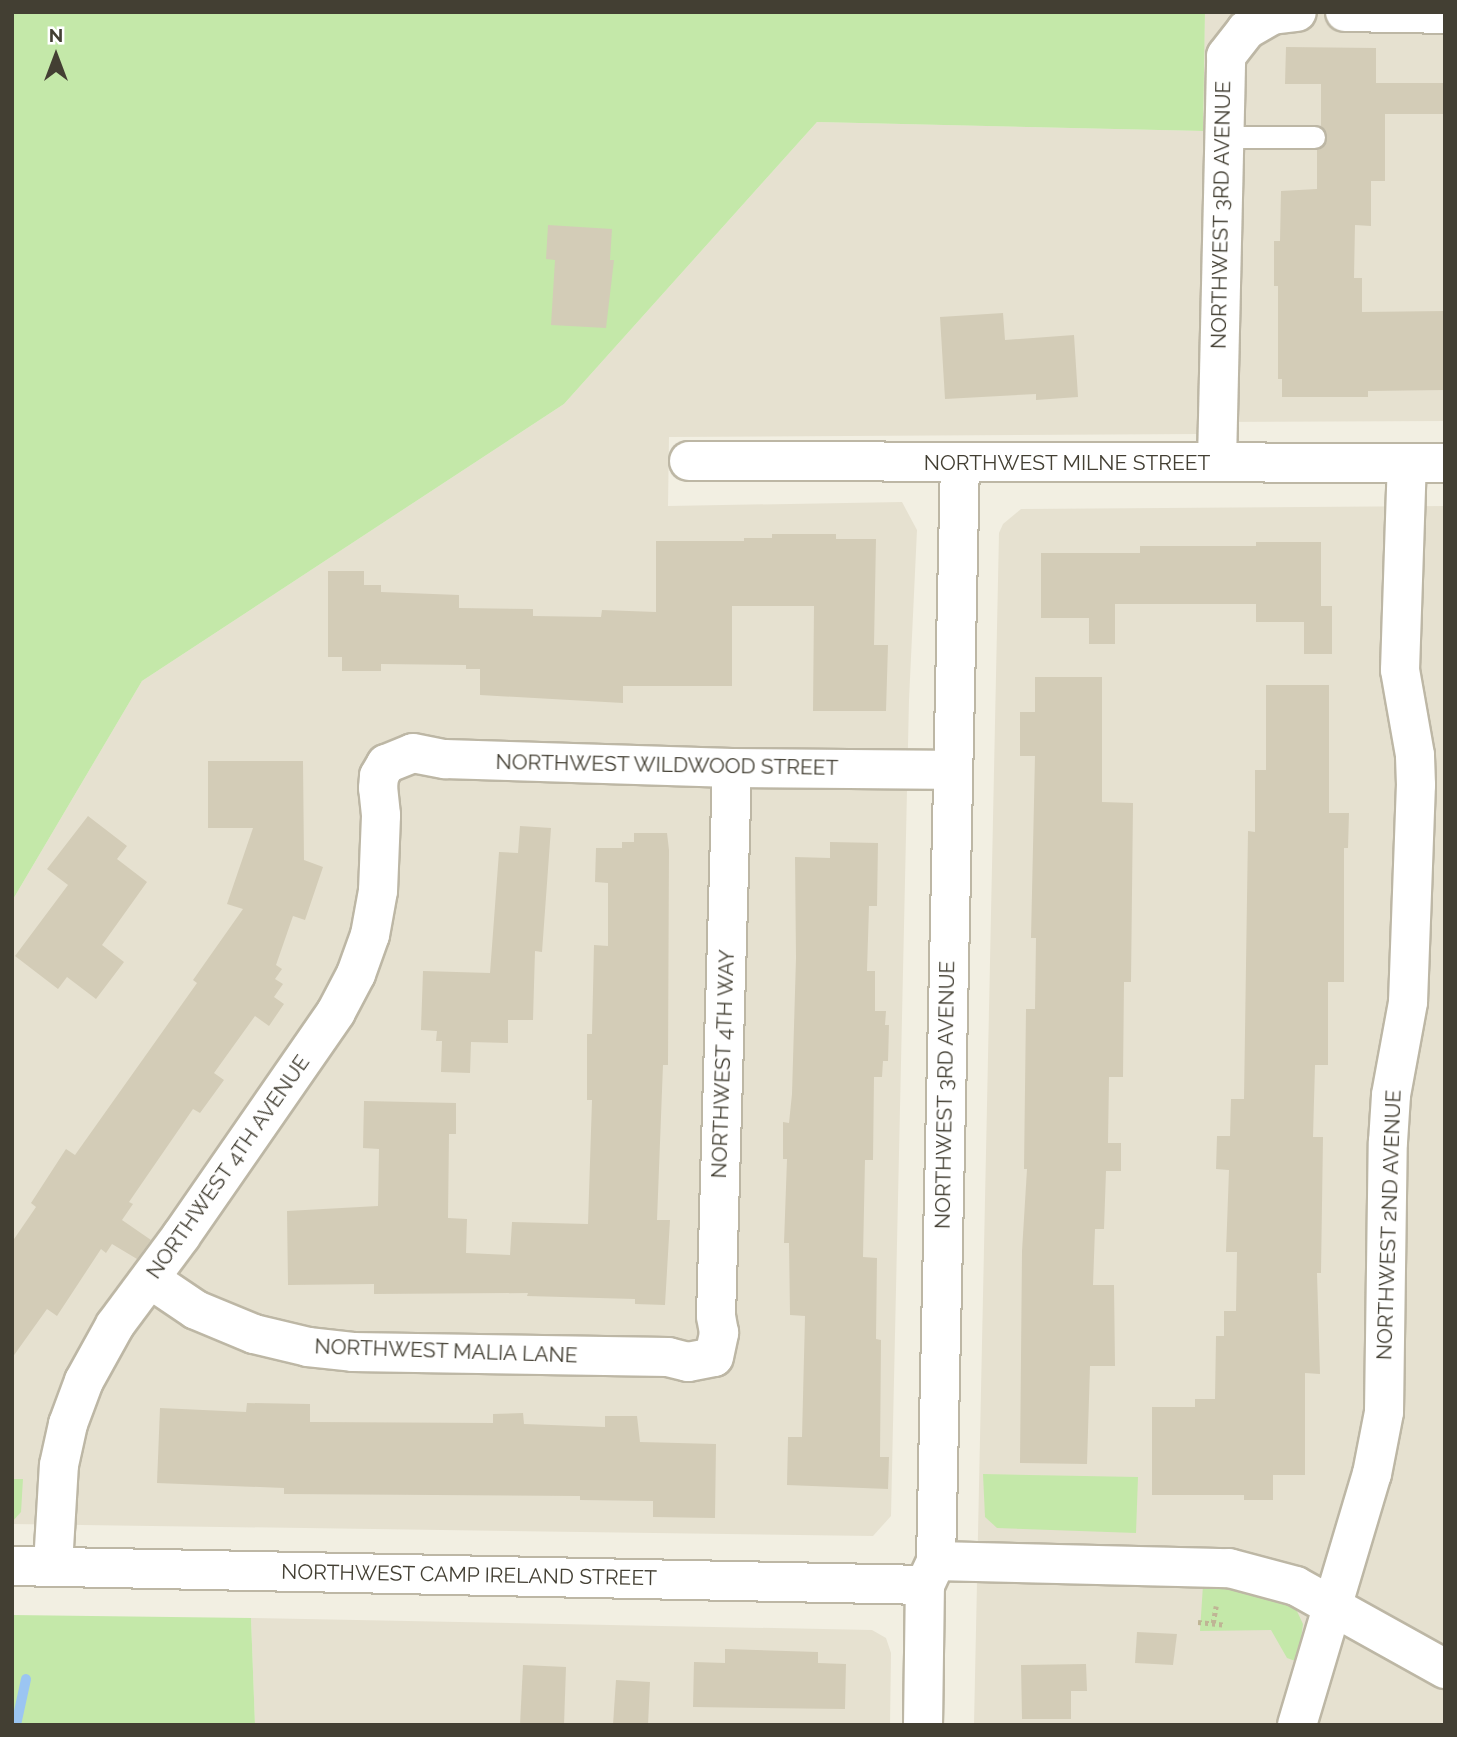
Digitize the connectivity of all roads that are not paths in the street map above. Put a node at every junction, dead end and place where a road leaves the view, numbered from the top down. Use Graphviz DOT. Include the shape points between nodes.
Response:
graph roads {
  1 [pos="1297,12"];
  2 [pos="1345,12"];
  3 [pos="1445,14"];
  4 [pos="1222,137"];
  5 [pos="1314,137"];
  6 [pos="689,461"];
  7 [pos="1217,462"];
  8 [pos="960,463"];
  9 [pos="1445,463"];
  10 [pos="1407,464"];
  11 [pos="386,764"];
  12 [pos="732,768"];
  13 [pos="951,770"];
  14 [pos="1429,932"];
  15 [pos="150,1279"];
  16 [pos="714,1357"];
  17 [pos="53,1565"];
  18 [pos="12,1566"];
  19 [pos="930,1573"];
  20 [pos="1332,1605"];
  21 [pos="1445,1669"];
  22 [pos="923,1725"];
  23 [pos="1297,1725"];
  1 -- 4 [label="street, NORTHWEST 3RD AVENUE" via="1272,15 1245,30 1226,56"];
  2 -- 3 [label="street"];
  4 -- 5 [label="lane"];
  4 -- 7 [label="street, NORTHWEST 3RD AVENUE"];
  6 -- 8 [label="street, NORTHWEST MILNE STREET"];
  7 -- 8 [label="street, NORTHWEST MILNE STREET"];
  7 -- 10 [label="street, NORTHWEST MILNE STREET"];
  8 -- 13 [label="street, NORTHWEST 3RD AVENUE"];
  9 -- 10 [label="street, NORTHWEST MILNE STREET"];
  10 -- 14 [label="street, NORTHWEST 2ND AVENUE" via="1400,670 1415,765"];
  11 -- 12 [label="street, NORTHWEST WILDWOOD STREET" via="413,754 445,759"];
  11 -- 15 [label="street, NORTHWEST 4TH AVENUE" via="378,788 379,891 356,974 336,1012"];
  12 -- 13 [label="street, NORTHWEST WILDWOOD STREET"];
  12 -- 16 [label="street, NORTHWEST 4TH WAY" via="719,1333"];
  13 -- 19 [label="street, NORTHWEST 3RD AVENUE"];
  14 -- 20 [label="street, NORTHWEST 2ND AVENUE" via="1408,1002 1391,1095 1384,1412 1372,1474"];
  15 -- 16 [label="street, NORTHWEST MALIA LANE" via="196,1310 254,1334 308,1347 353,1352 668,1357 688,1362"];
  15 -- 17 [label="street, NORTHWEST 4TH AVENUE" via="115,1325 84,1381 68,1424 59,1465"];
  17 -- 18 [label="street, NORTHWEST CAMP IRELAND STREET"];
  17 -- 19 [label="street, NORTHWEST CAMP IRELAND STREET"];
  19 -- 20 [label="street, NORTHWEST CAMP IRELAND STREET" via="1229,1568 1296,1586"];
  19 -- 22 [label="street, NORTHWEST 3RD AVENUE"];
  20 -- 21 [label="street, NORTHWEST CAMP IRELAND STREET"];
  20 -- 23 [label="street, NORTHWEST 2ND AVENUE"];
}
